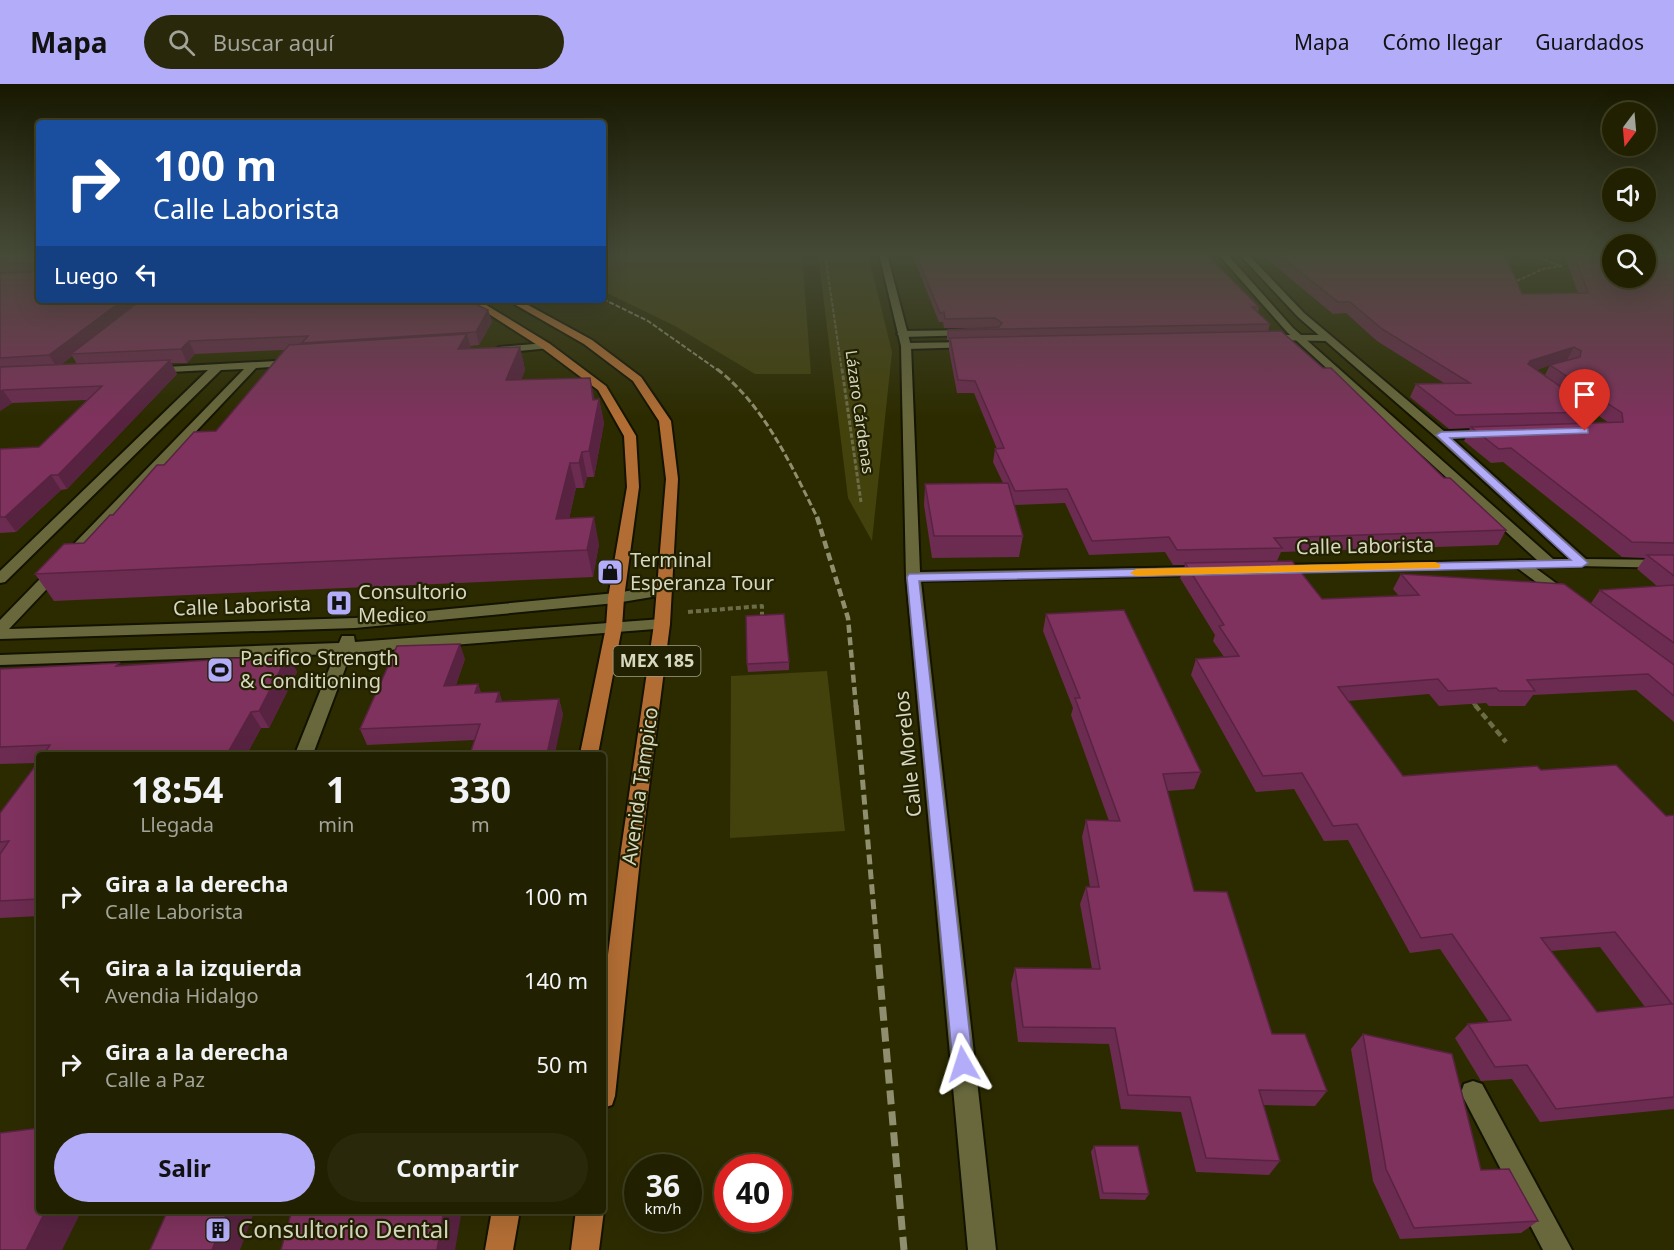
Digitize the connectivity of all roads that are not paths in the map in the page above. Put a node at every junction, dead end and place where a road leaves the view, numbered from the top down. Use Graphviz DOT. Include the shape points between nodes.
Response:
graph roads {
  1 [pos="486,308"];
  2 [pos="527,308"];
  3 [pos="896,308"];
  4 [pos="1271,308"];
  5 [pos="1297,308"];
  6 [pos="1316,328"];
  7 [pos="1290,330"];
  8 [pos="986,333"];
  9 [pos="1300,338"];
  10 [pos="1327,338"];
  11 [pos="904,340"];
  12 [pos="986,344"];
  13 [pos="546,346"];
  14 [pos="492,350"];
  15 [pos="301,362"];
  16 [pos="253,365"];
  17 [pos="218,367"];
  18 [pos="139,370"];
  19 [pos="1501,433"];
  20 [pos="1441,435"];
  21 [pos="1549,563"];
  22 [pos="1582,563"];
  23 [pos="1521,564"];
  24 [pos="1674,564"];
  25 [pos="1265,569"];
  26 [pos="1217,571"];
  27 [pos="913,577"];
  28 [pos="0,579"];
  29 [pos="663,590"];
  30 [pos="616,598"];
  31 [pos="1578,606"];
  32 [pos="356,623"];
  33 [pos="662,624"];
  34 [pos="614,627"];
  35 [pos="0,629"];
  36 [pos="0,634"];
  37 [pos="344,648"];
  38 [pos="0,660"];
  39 [pos="305,752"];
  40 [pos="589,752"];
  41 [pos="606,1070"];
  42 [pos="1473,1093"];
  43 [pos="505,1214"];
  44 [pos="590,1214"];
  45 [pos="499,1250"];
  46 [pos="585,1250"];
  47 [pos="982,1250"];
  48 [pos="1558,1250"];
  1 -- 13 [label="main road, MEX 185"];
  2 -- 29 [label="main road, Avenida Tampico / MEX 185" via="588,342 637,379 665,422 672,478"];
  3 -- 11 [label="street, Calle Morelos"];
  4 -- 7 [label="street"];
  5 -- 6 [label="street"];
  6 -- 7 [label="street"];
  6 -- 10 [label="street"];
  7 -- 9 [label="street"];
  7 -- 9 [label="street" via="1255,334"];
  8 -- 11 [label="street"];
  9 -- 10 [label="street"];
  9 -- 21 [label="street"];
  10 -- 20 [label="street"];
  11 -- 12 [label="street"];
  11 -- 27 [label="street, Calle Morelos"];
  13 -- 14 [label="street"];
  13 -- 30 [label="main road, MEX 185" via="602,388 630,436 633,487"];
  15 -- 16 [label="street"];
  16 -- 17 [label="street"];
  16 -- 35 [label="street"];
  17 -- 18 [label="street"];
  17 -- 28 [label="street"];
  19 -- 20 [label="street"];
  20 -- 22 [label="street"];
  21 -- 22 [label="street, Calle Laborista"];
  21 -- 23 [label="street, Calle Laborista"];
  22 -- 24 [label="street, Calle Laborista"];
  23 -- 25 [label="street, Calle Laborista"];
  23 -- 31 [label="street"];
  26 -- 27 [label="street"];
  27 -- 47 [label="street, Calle Morelos"];
  29 -- 30 [label="street, Calle Laborista"];
  29 -- 33 [label="main road, Avenida Tampico / MEX 185"];
  30 -- 32 [label="street, Calle Laborista"];
  30 -- 34 [label="main road, MEX 185"];
  32 -- 36 [label="street, Calle Laborista"];
  32 -- 37 [label="street"];
  33 -- 34 [label="street"];
  33 -- 41 [label="main road, Avenida Tampico / MEX 185"];
  34 -- 37 [label="street"];
  34 -- 40 [label="main road, MEX 185"];
  37 -- 38 [label="street"];
  37 -- 39 [label="street"];
  42 -- 48 [label="street"];
  43 -- 45 [label="main road"];
  44 -- 46 [label="main road"];
}
